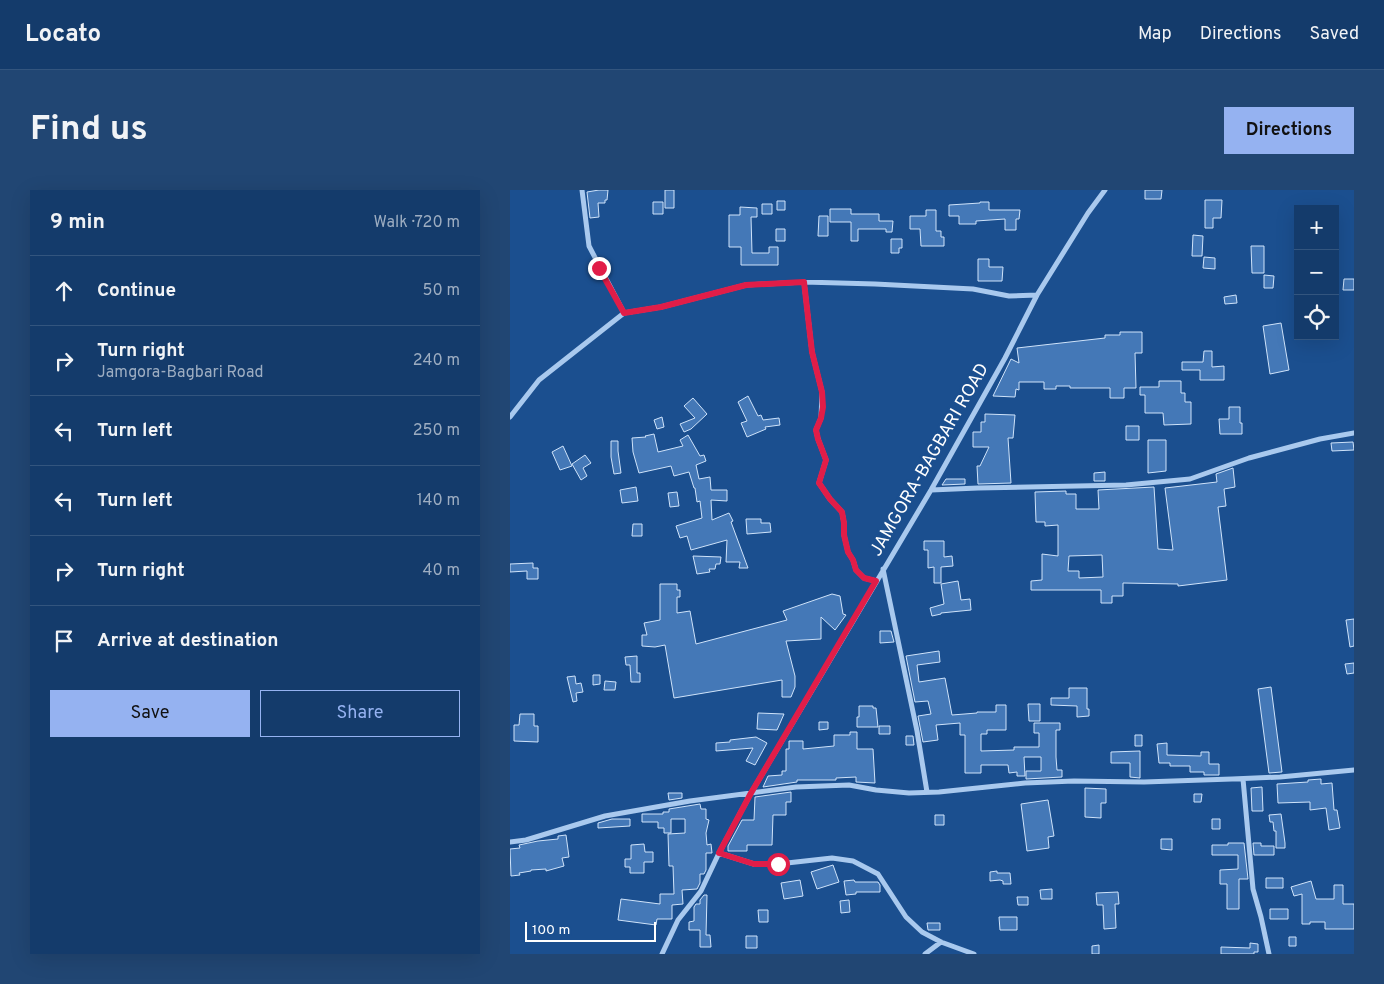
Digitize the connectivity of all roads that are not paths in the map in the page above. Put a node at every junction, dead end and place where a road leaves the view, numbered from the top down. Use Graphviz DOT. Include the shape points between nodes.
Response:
graph roads {
  1 [pos="582,190"];
  2 [pos="1105,190"];
  3 [pos="804,282"];
  4 [pos="1037,295"];
  5 [pos="624,313"];
  6 [pos="510,417"];
  7 [pos="1354,432"];
  8 [pos="931,490"];
  9 [pos="883,569"];
  10 [pos="876,581"];
  11 [pos="1354,770"];
  12 [pos="1243,779"];
  13 [pos="927,792"];
  14 [pos="751,793"];
  15 [pos="510,842"];
  16 [pos="719,853"];
  17 [pos="941,942"];
  18 [pos="662,954"];
  19 [pos="925,954"];
  20 [pos="974,954"];
  21 [pos="1269,954"];
  1 -- 5 [label="street" via="589,246"];
  2 -- 4 [label="street, JAMGORA-BAGBARI ROAD"];
  3 -- 4 [label="street" via="973,289 1009,296"];
  3 -- 5 [label="street" via="746,285"];
  3 -- 10 [label="street" via="812,352 822,392 823,407 816,430 826,460 819,483 842,512 848,552 856,570 864,578"];
  4 -- 8 [label="street, JAMGORA-BAGBARI ROAD"];
  5 -- 6 [label="street" via="539,380"];
  7 -- 8 [label="street" via="1249,458 1190,479 1115,486"];
  8 -- 9 [label="street, JAMGORA-BAGBARI ROAD"];
  9 -- 10 [label="street, JAMGORA-BAGBARI ROAD"];
  9 -- 13 [label="street" via="916,722"];
  10 -- 14 [label="street, JAMGORA-BAGBARI ROAD"];
  11 -- 12 [label="street"];
  12 -- 13 [label="street" via="1024,783"];
  12 -- 21 [label="street" via="1253,889"];
  13 -- 14 [label="street" via="824,785"];
  14 -- 15 [label="street" via="604,816"];
  14 -- 16 [label="street, JAMGORA-BAGBARI ROAD"];
  16 -- 17 [label="street" via="754,864 832,858 853,861 878,874 906,917 922,932"];
  16 -- 18 [label="street, JAMGORA-BAGBARI ROAD" via="701,891 678,920"];
  17 -- 19 [label="street"];
  17 -- 20 [label="street"];
}
